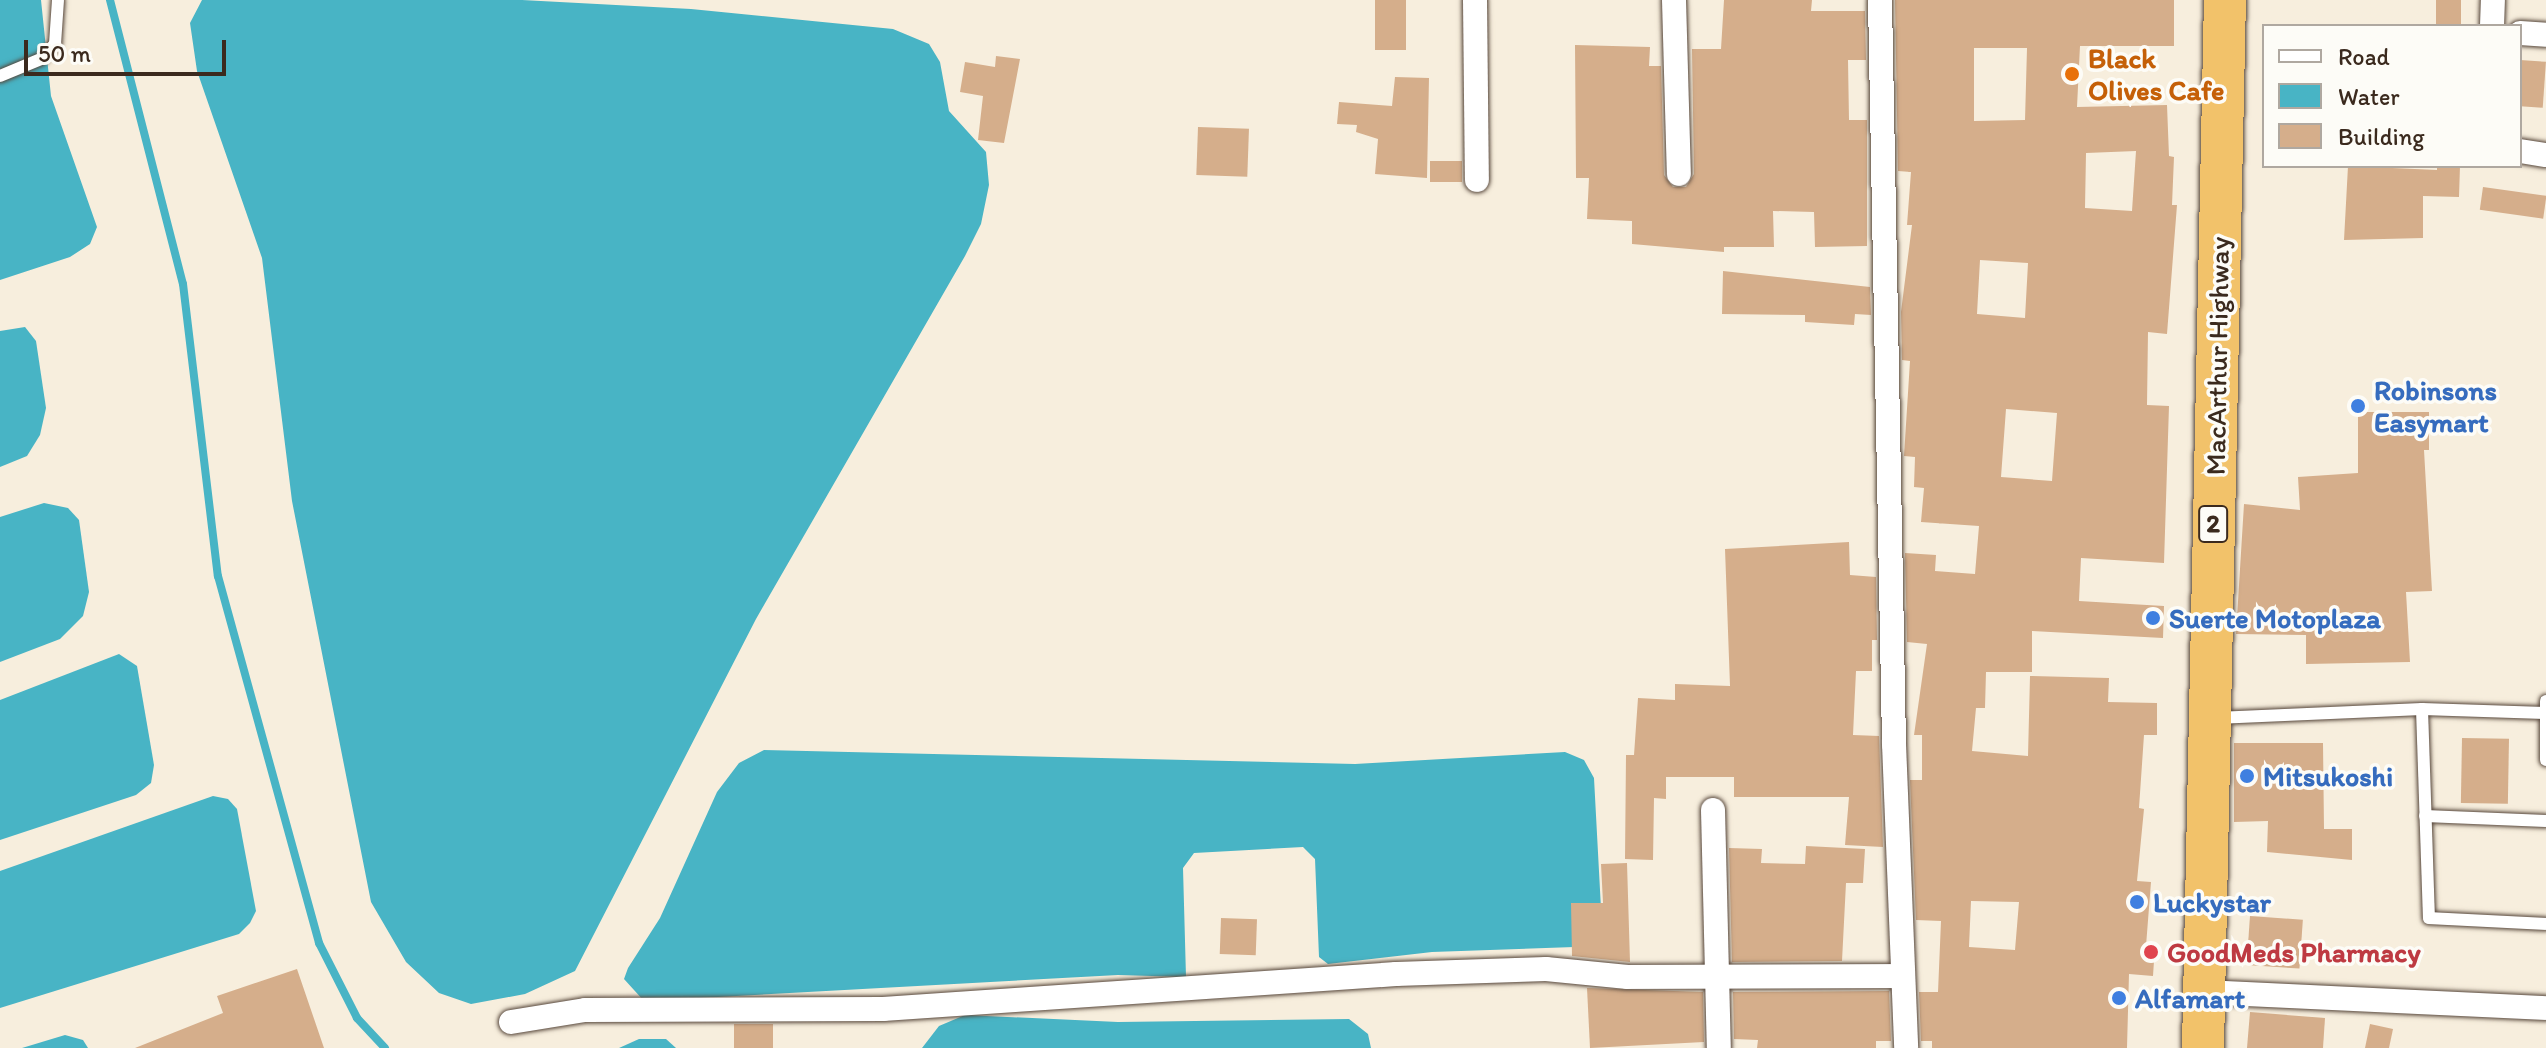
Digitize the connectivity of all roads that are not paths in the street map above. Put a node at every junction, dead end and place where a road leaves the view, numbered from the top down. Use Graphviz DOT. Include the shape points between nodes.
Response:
graph roads {
  1 [pos="58,0"];
  2 [pos="1475,0"];
  3 [pos="1674,0"];
  4 [pos="1880,0"];
  5 [pos="2225,0"];
  6 [pos="2493,0"];
  7 [pos="2492,24"];
  8 [pos="2522,33"];
  9 [pos="2546,35"];
  10 [pos="0,76"];
  11 [pos="2522,151"];
  12 [pos="2546,155"];
  13 [pos="1679,174"];
  14 [pos="1477,180"];
  15 [pos="2546,701"];
  16 [pos="2422,709"];
  17 [pos="2545,713"];
  18 [pos="2209,718"];
  19 [pos="2546,760"];
  20 [pos="1713,810"];
  21 [pos="2425,816"];
  22 [pos="2546,821"];
  23 [pos="2546,924"];
  24 [pos="1716,976"];
  25 [pos="1901,976"];
  26 [pos="2205,992"];
  27 [pos="2546,1008"];
  28 [pos="511,1022"];
  29 [pos="1719,1048"];
  30 [pos="1906,1048"];
  31 [pos="2203,1048"];
  1 -- 10 [label="lane" via="55,44 41,59"];
  2 -- 14 [label="street"];
  3 -- 13 [label="street"];
  4 -- 25 [label="street"];
  5 -- 18 [label="highway, MacArthur Highway / 2"];
  6 -- 7 [label="street"];
  8 -- 9 [label="street"];
  11 -- 12 [label="street"];
  15 -- 17 [label="lane"];
  16 -- 17 [label="lane"];
  16 -- 18 [label="lane"];
  16 -- 21 [label="lane"];
  17 -- 19 [label="lane"];
  18 -- 26 [label="highway, MacArthur Highway / 2"];
  20 -- 24 [label="street"];
  21 -- 22 [label="lane"];
  21 -- 23 [label="lane" via="2429,918"];
  24 -- 25 [label="street"];
  24 -- 28 [label="street" via="1628,977 1546,969 1396,974 883,1009 585,1010"];
  24 -- 29 [label="street"];
  25 -- 30 [label="street"];
  26 -- 27 [label="street"];
  26 -- 31 [label="highway, MacArthur Highway / 2"];
}
